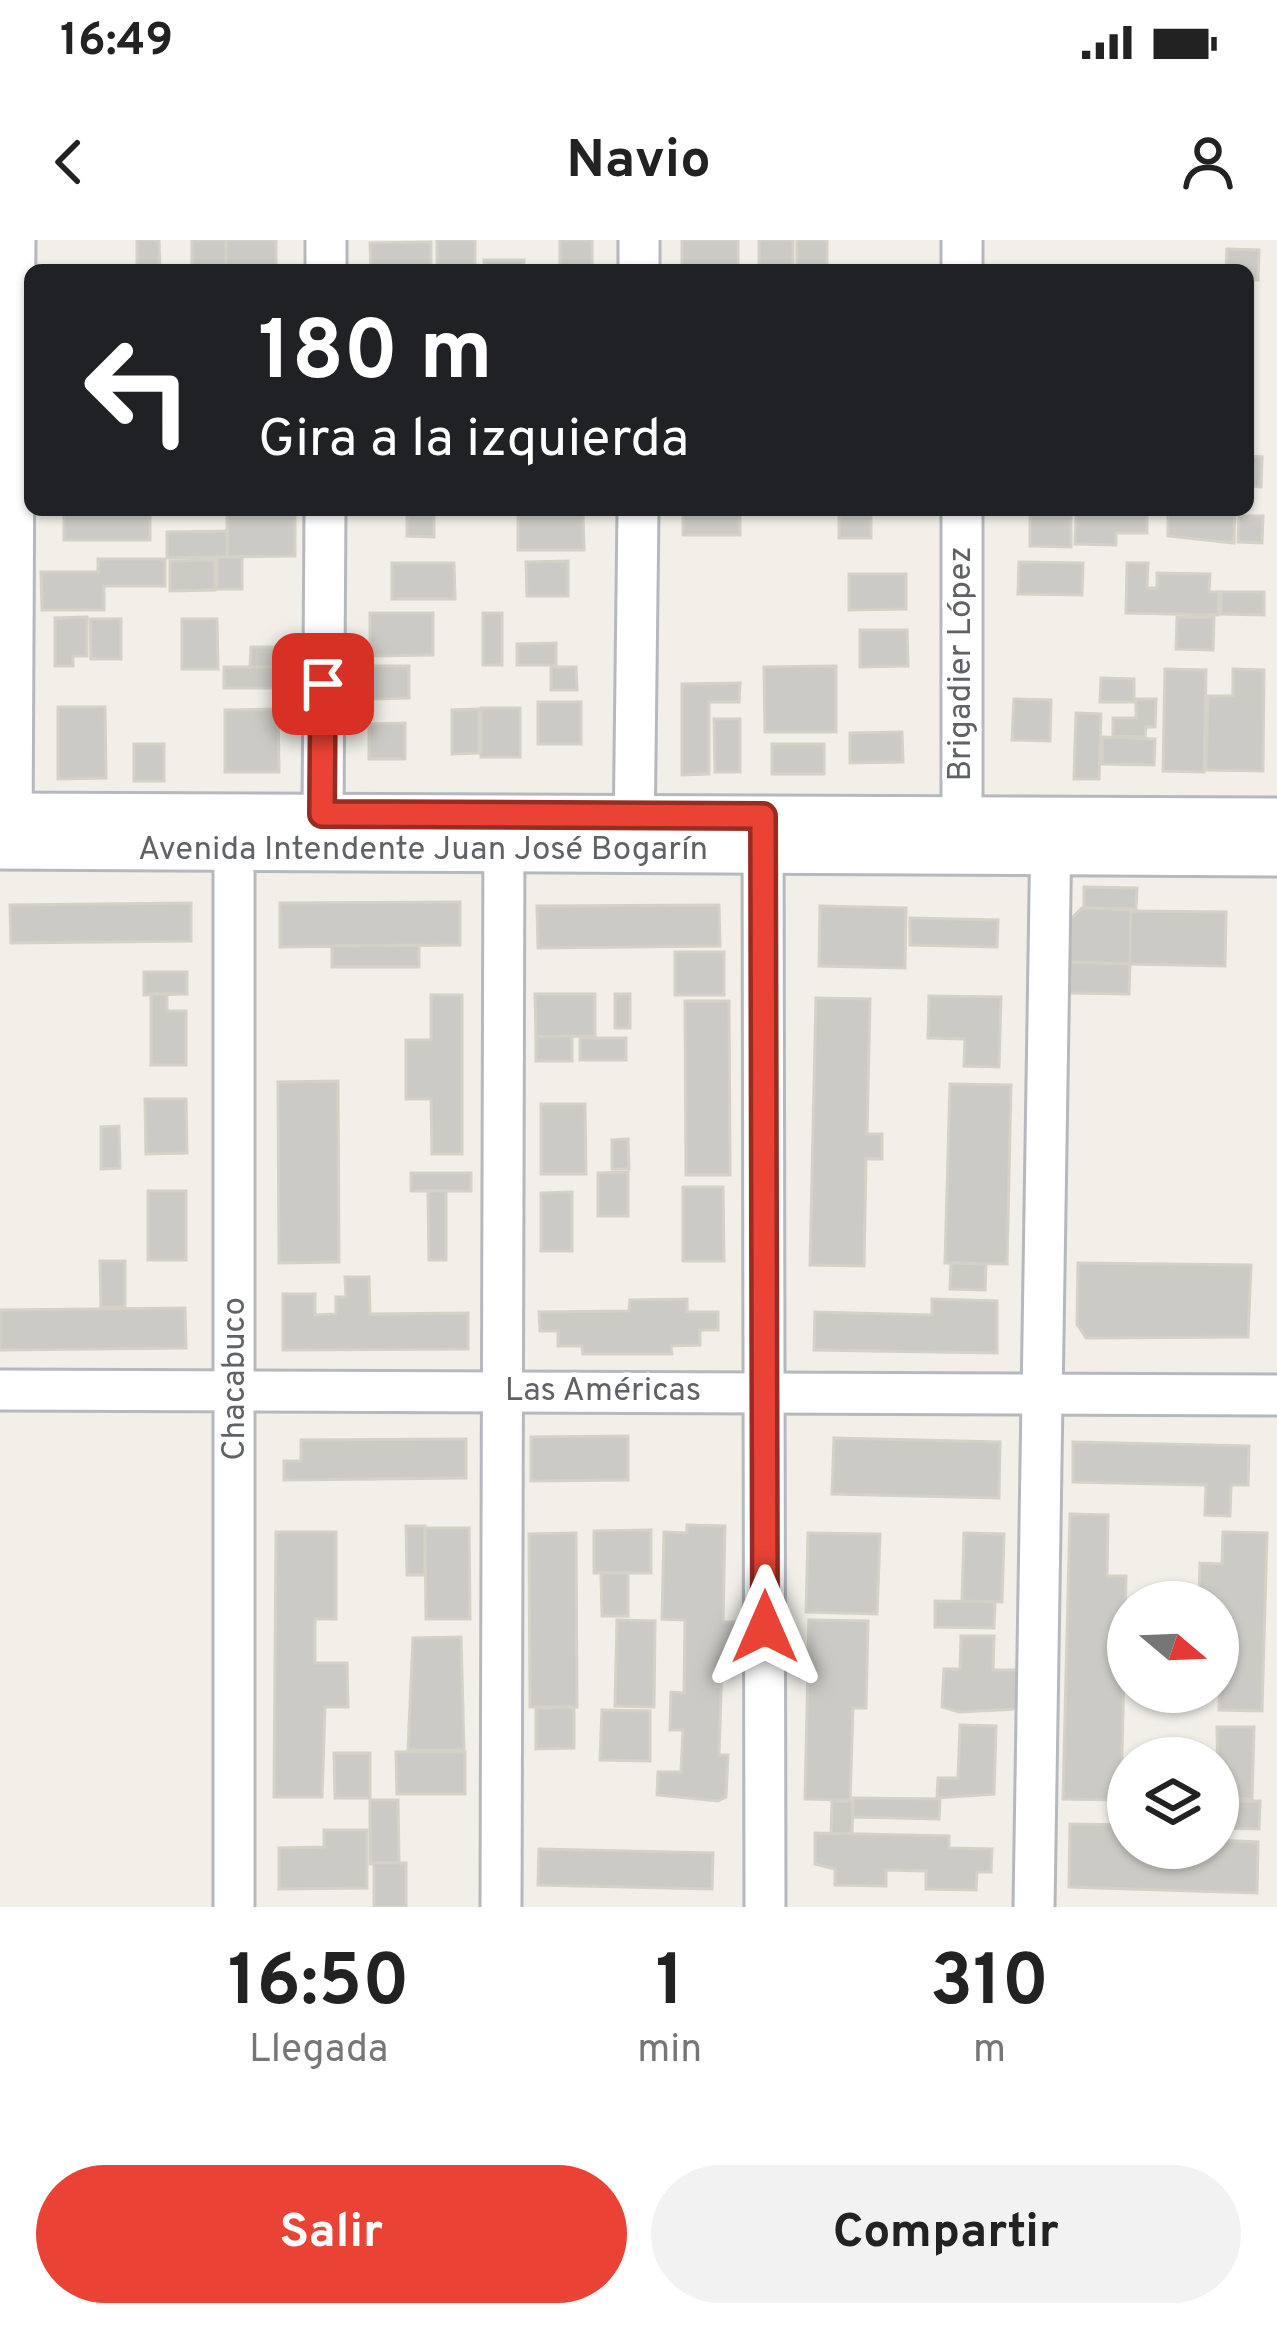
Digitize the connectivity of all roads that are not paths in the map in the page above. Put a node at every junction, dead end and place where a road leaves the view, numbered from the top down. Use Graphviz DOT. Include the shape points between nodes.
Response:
graph roads {
  1 [pos="15,240"];
  2 [pos="325,516"];
  3 [pos="638,516"];
  4 [pos="962,516"];
  5 [pos="322,814"];
  6 [pos="962,817"];
  7 [pos="1277,818"];
  8 [pos="6,831"];
  9 [pos="504,833"];
  10 [pos="635,834"];
  11 [pos="763,835"];
  12 [pos="1050,836"];
  13 [pos="234,850"];
  14 [pos="1277,856"];
  15 [pos="0,1390"];
  16 [pos="237,1390"];
  17 [pos="502,1391"];
  18 [pos="766,1393"];
  19 [pos="1042,1395"];
  20 [pos="1277,1395"];
  21 [pos="234,1907"];
  22 [pos="501,1907"];
  23 [pos="765,1907"];
  24 [pos="1034,1907"];
  1 -- 8 [label="street"];
  2 -- 5 [label="street"];
  3 -- 10 [label="street"];
  4 -- 6 [label="street, Brigadier López"];
  5 -- 8 [label="street, Avenida Intendente Juan José Bogarín"];
  5 -- 9 [label="street, Avenida Intendente Juan José Bogarín"];
  6 -- 11 [label="street, Avenida Intendente Juan José Bogarín"];
  6 -- 12 [label="street, Avenida Intendente Juan José Bogarín"];
  7 -- 12 [label="street, Avenida Intendente Juan José Bogarín"];
  8 -- 13 [label="street, Avenida Intendente Juan José Bogarín"];
  9 -- 10 [label="street, Avenida Intendente Juan José Bogarín"];
  9 -- 13 [label="street, Avenida Intendente Juan José Bogarín"];
  9 -- 17 [label="street"];
  10 -- 11 [label="street, Avenida Intendente Juan José Bogarín"];
  11 -- 12 [label="street, Avenida Intendente Juan José Bogarín"];
  11 -- 18 [label="street"];
  12 -- 14 [label="street, Avenida Intendente Juan José Bogarín"];
  12 -- 19 [label="street"];
  13 -- 16 [label="street, Chacabuco"];
  15 -- 16 [label="street, Las Américas"];
  16 -- 17 [label="street, Las Américas"];
  16 -- 21 [label="street, Chacabuco"];
  17 -- 18 [label="street, Las Américas"];
  17 -- 22 [label="street"];
  18 -- 19 [label="street, Las Américas"];
  18 -- 23 [label="street"];
  19 -- 20 [label="street, Las Américas"];
  19 -- 24 [label="street"];
}
